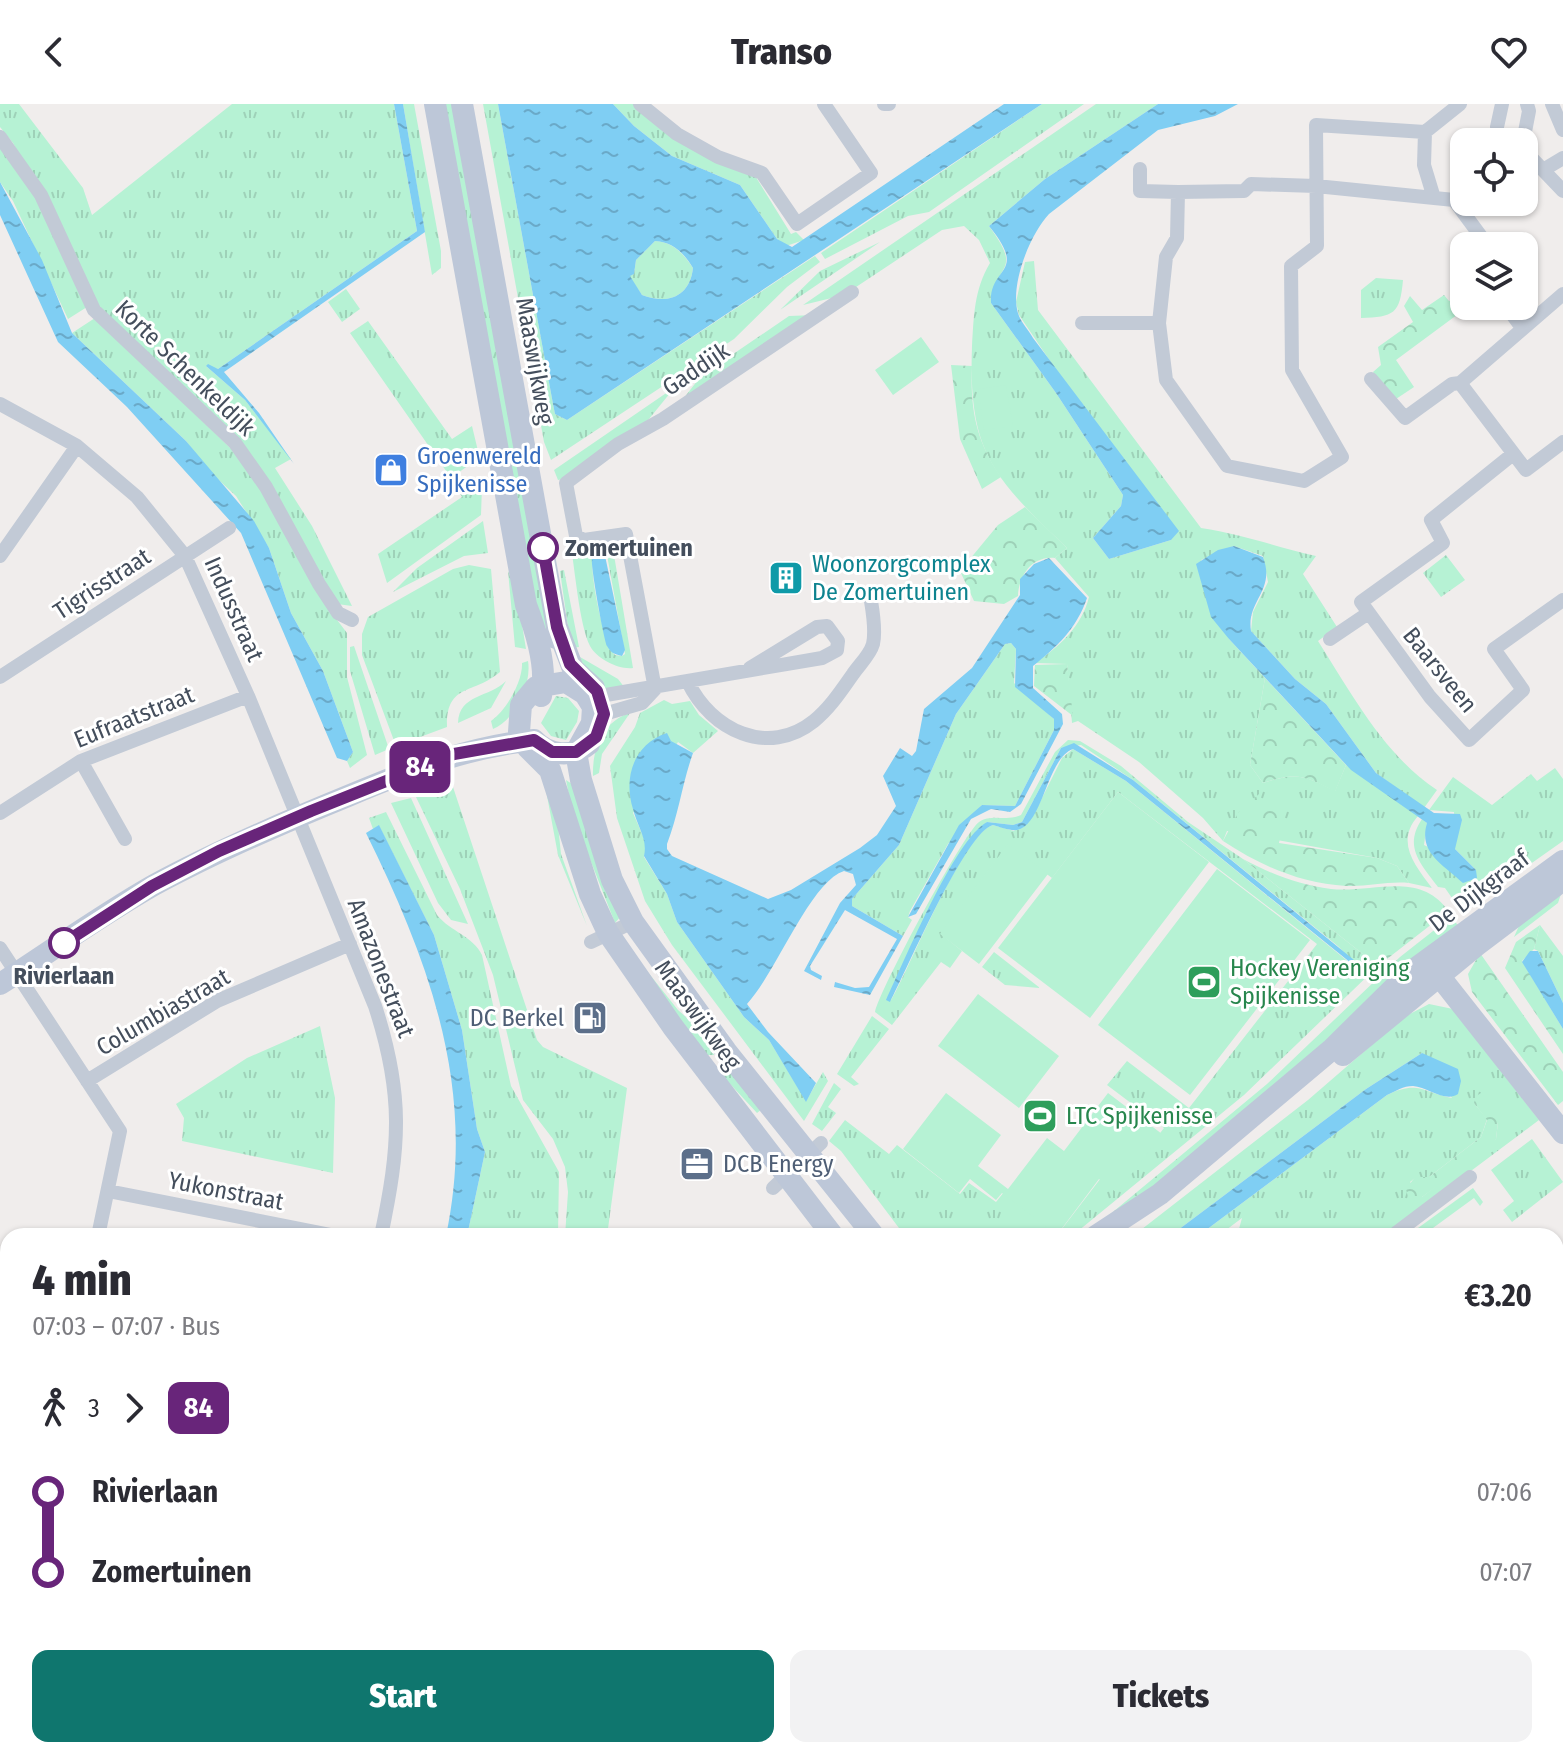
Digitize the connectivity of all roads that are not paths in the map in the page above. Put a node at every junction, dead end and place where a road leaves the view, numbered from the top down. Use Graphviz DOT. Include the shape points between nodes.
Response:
graph roads {
  1 [pos="435,104"];
  2 [pos="462,104"];
  3 [pos="640,104"];
  4 [pos="824,104"];
  5 [pos="1460,104"];
  6 [pos="1502,104"];
  7 [pos="1552,104"];
  8 [pos="1528,108"];
  9 [pos="1497,127"];
  10 [pos="1525,128"];
  11 [pos="1563,130"];
  12 [pos="1425,132"];
  13 [pos="0,137"];
  14 [pos="1563,158"];
  15 [pos="1538,165"];
  16 [pos="1140,169"];
  17 [pos="1543,170"];
  18 [pos="1316,186"];
  19 [pos="1563,191"];
  20 [pos="1178,192"];
  21 [pos="1450,197"];
  22 [pos="1434,198"];
  23 [pos="852,292"];
  24 [pos="1563,294"];
  25 [pos="1516,320"];
  26 [pos="1082,323"];
  27 [pos="1159,323"];
  28 [pos="1522,328"];
  29 [pos="1371,379"];
  30 [pos="1460,383"];
  31 [pos="0,404"];
  32 [pos="1563,442"];
  33 [pos="77,446"];
  34 [pos="1513,454"];
  35 [pos="229,528"];
  36 [pos="0,556"];
  37 [pos="185,556"];
  38 [pos="1563,600"];
  39 [pos="871,601"];
  40 [pos="1367,614"];
  41 [pos="352,620"];
  42 [pos="1330,639"];
  43 [pos="750,668"];
  44 [pos="0,677"];
  45 [pos="556,682"];
  46 [pos="688,682"];
  47 [pos="655,689"];
  48 [pos="248,696"];
  49 [pos="597,702"];
  50 [pos="534,743"];
  51 [pos="584,747"];
  52 [pos="81,761"];
  53 [pos="0,813"];
  54 [pos="297,817"];
  55 [pos="125,839"];
  56 [pos="1563,861"];
  57 [pos="1563,880"];
  58 [pos="633,922"];
  59 [pos="600,937"];
  60 [pos="350,944"];
  61 [pos="0,948"];
  62 [pos="1432,966"];
  63 [pos="8,979"];
  64 [pos="87,1081"];
  65 [pos="1563,1133"];
  66 [pos="816,1149"];
  67 [pos="1470,1177"];
  68 [pos="780,1182"];
  69 [pos="108,1191"];
  70 [pos="100,1228"];
  71 [pos="295,1228"];
  72 [pos="382,1228"];
  73 [pos="825,1228"];
  74 [pos="869,1228"];
  75 [pos="1108,1228"];
  76 [pos="1127,1228"];
  77 [pos="1403,1228"];
  1 -- 45 [label="street" via="526,605 525,624"];
  2 -- 45 [label="street, Maaswijkweg" via="557,627"];
  3 -- 4 [label="street" via="704,150 762,173 797,224 871,173"];
  5 -- 12 [label="street"];
  6 -- 9 [label="street"];
  7 -- 8 [label="street"];
  7 -- 11 [label="street"];
  8 -- 10 [label="street"];
  12 -- 18 [label="street" via="1316,125"];
  12 -- 22 [label="street" via="1424,165"];
  13 -- 41 [label="street, Korte Schenkeldijk" via="41,195 94,310 235,443 338,613"];
  14 -- 17 [label="street"];
  15 -- 17 [label="street"];
  16 -- 20 [label="street" via="1140,191"];
  17 -- 19 [label="street"];
  18 -- 20 [label="street" via="1251,184 1244,191"];
  18 -- 22 [label="street"];
  18 -- 27 [label="street" via="1317,246 1291,266 1292,370 1342,457 1304,481 1227,466 1166,380"];
  20 -- 27 [label="street" via="1177,238 1166,257"];
  21 -- 22 [label="street"];
  23 -- 47 [label="street, Gaddijk" via="566,483 576,536 584,540 626,534"];
  24 -- 28 [label="street"];
  25 -- 28 [label="street"];
  26 -- 27 [label="street"];
  28 -- 30 [label="street"];
  29 -- 30 [label="street" via="1405,418"];
  30 -- 34 [label="street"];
  31 -- 33 [label="street, Indusstraat"];
  32 -- 34 [label="street" via="1526,470"];
  33 -- 36 [label="street"];
  33 -- 37 [label="street, Indusstraat" via="137,497"];
  34 -- 40 [label="street" via="1431,520 1443,543 1361,602"];
  35 -- 37 [label="street, Tigrisstraat"];
  37 -- 44 [label="street, Tigrisstraat"];
  37 -- 48 [label="street, Indusstraat"];
  38 -- 40 [label="street, Baarsveen" via="1494,649 1523,690 1469,740"];
  39 -- 46 [label="street" via="873,643 832,703 801,730 759,739 736,732 707,712"];
  40 -- 42 [label="street"];
  43 -- 43 [label="street" via="831,656 838,641 827,626 817,627"];
  43 -- 46 [label="street"];
  45 -- 49 [label="street"];
  45 -- 50 [label="street" via="521,705"];
  46 -- 47 [label="street"];
  47 -- 49 [label="street"];
  48 -- 52 [label="street, Eufraatstraat"];
  48 -- 54 [label="street, Indusstraat"];
  49 -- 51 [label="street" via="600,731"];
  50 -- 51 [label="street"];
  50 -- 54 [label="street" via="459,752"];
  50 -- 59 [label="street, Maaswijkweg" via="563,788 562,802"];
  51 -- 58 [label="street, Maaswijkweg" via="592,818 612,880"];
  52 -- 53 [label="street, Eufraatstraat"];
  52 -- 55 [label="street"];
  54 -- 60 [label="street, Amazonestraat"];
  54 -- 63 [label="street" via="152,886"];
  56 -- 62 [label="street, De Dijkgraaf"];
  57 -- 62 [label="street, De Dijkgraaf"];
  58 -- 59 [label="street"];
  58 -- 66 [label="street, Maaswijkweg" via="726,1051"];
  59 -- 68 [label="street, Maaswijkweg" via="673,1027"];
  60 -- 64 [label="street, Columbiastraat" via="217,1001"];
  60 -- 72 [label="street, Amazonestraat" via="382,1027 397,1092 397,1144"];
  61 -- 63 [label="street"];
  62 -- 65 [label="street"];
  62 -- 75 [label="street" via="1383,996 1331,1050 1160,1194"];
  62 -- 76 [label="street" via="1249,1133"];
  63 -- 64 [label="street"];
  64 -- 69 [label="street" via="120,1131"];
  66 -- 68 [label="street"];
  66 -- 74 [label="street, Maaswijkweg"];
  67 -- 77 [label="street"];
  68 -- 73 [label="street, Maaswijkweg"];
  69 -- 70 [label="street"];
  69 -- 71 [label="street, Yukonstraat"];
}
